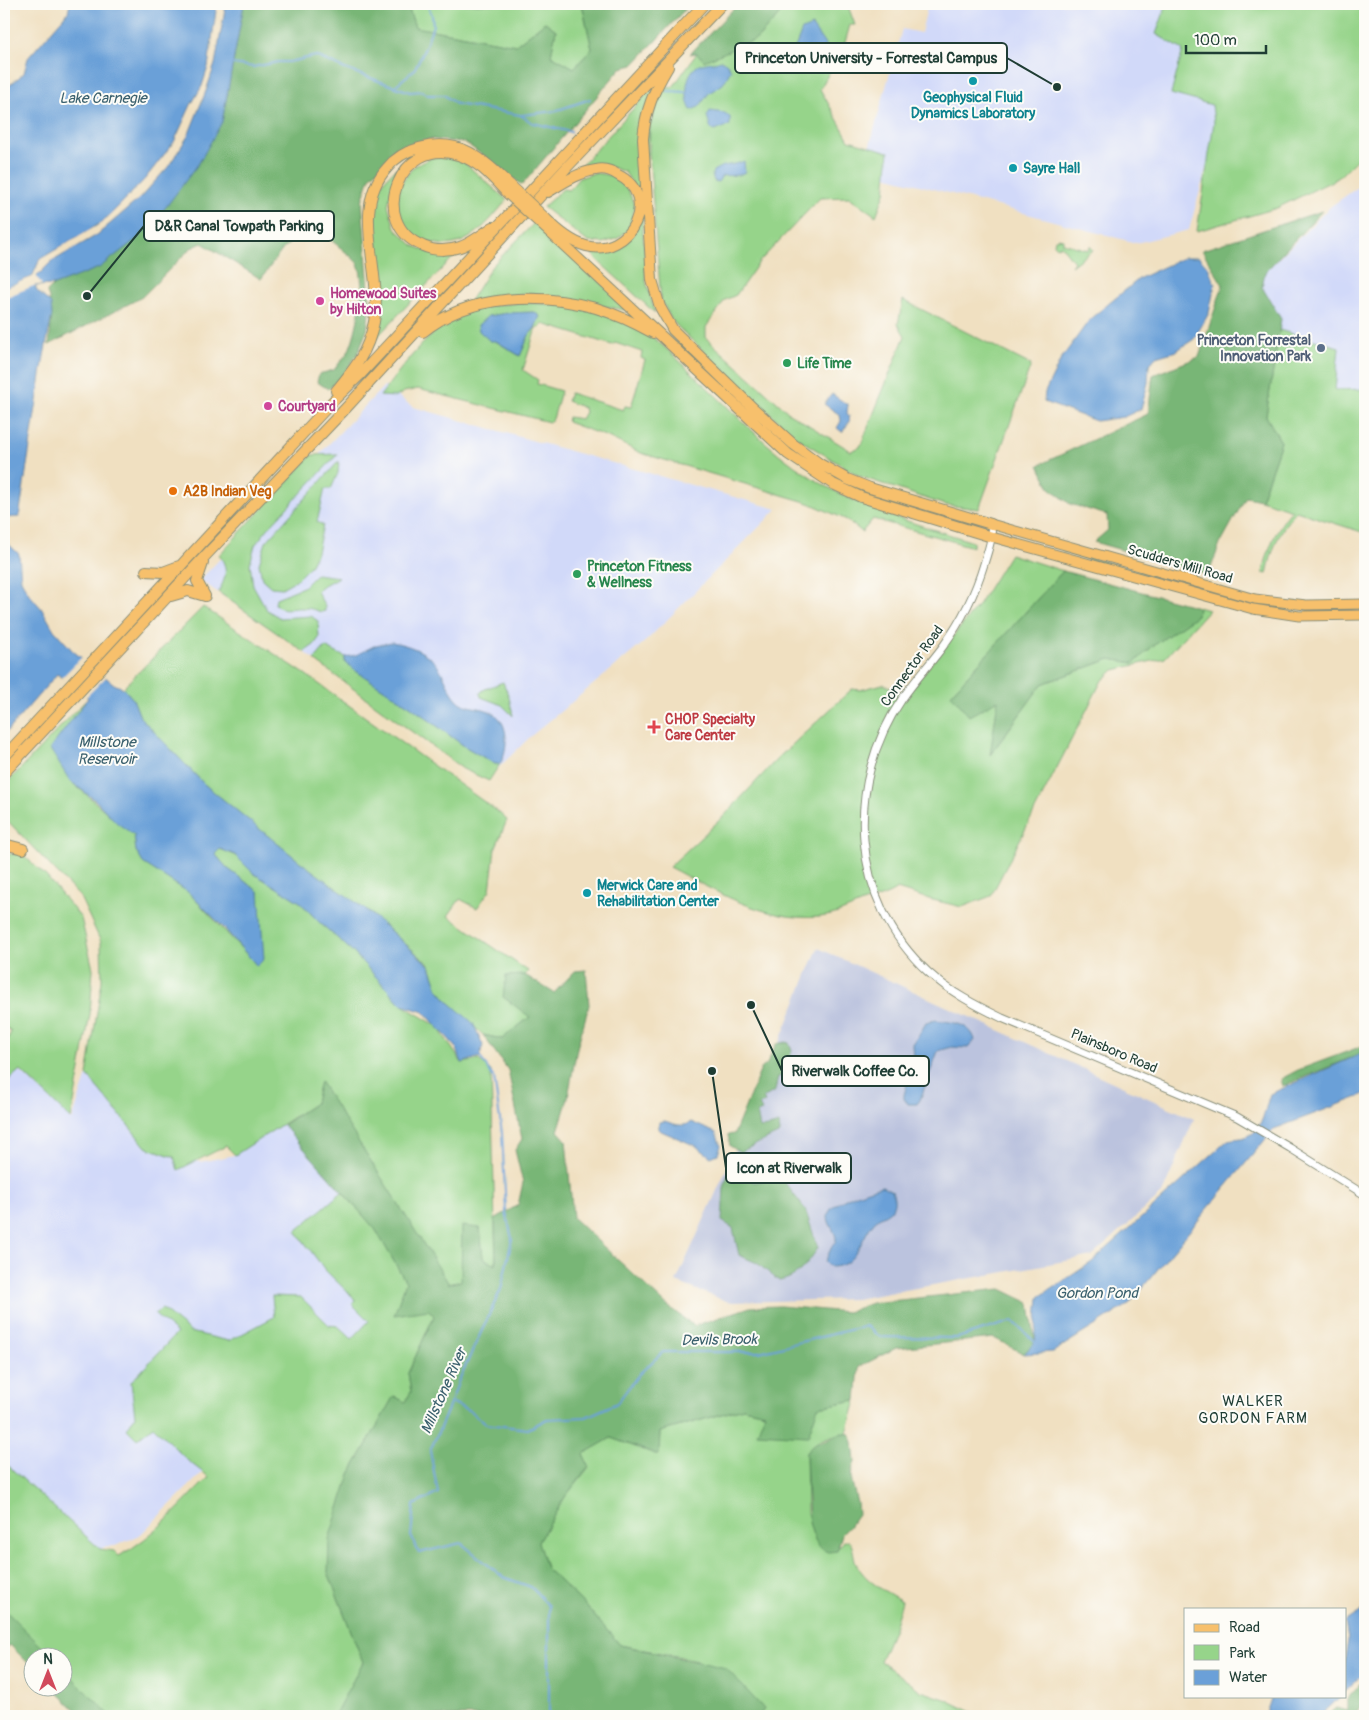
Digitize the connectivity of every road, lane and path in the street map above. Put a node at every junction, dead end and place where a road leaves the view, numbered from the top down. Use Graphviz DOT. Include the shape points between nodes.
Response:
graph roads {
  1 [pos="704,4"];
  2 [pos="722,4"];
  3 [pos="681,47"];
  4 [pos="508,189"];
  5 [pos="540,196"];
  6 [pos="502,221"];
  7 [pos="543,221"];
  8 [pos="553,226"];
  9 [pos="665,339"];
  10 [pos="404,345"];
  11 [pos="332,402"];
  12 [pos="753,408"];
  13 [pos="991,524"];
  14 [pos="1002,527"];
  15 [pos="992,537"];
  16 [pos="207,554"];
  17 [pos="182,564"];
  18 [pos="168,597"];
  19 [pos="152,598"];
  20 [pos="1365,604"];
  21 [pos="1365,615"];
  22 [pos="96,665"];
  23 [pos="73,690"];
  24 [pos="4,757"];
  25 [pos="4,772"];
  26 [pos="4,844"];
  27 [pos="23,848"];
  28 [pos="879,902"];
  29 [pos="1365,1195"];
  1 -- 6 [label="highway"];
  2 -- 3 [label="highway"];
  3 -- 5 [label="highway"];
  3 -- 12 [label="highway" via="657,86 645,122 653,286 673,330"];
  4 -- 6 [label="highway" via="470,160 445,152 414,161 401,174 395,187 394,213 402,230 427,248 460,247"];
  4 -- 7 [label="highway, bridge"];
  4 -- 11 [label="highway" via="493,169 472,153 441,144 411,150 391,163 381,175 369,206 376,296 374,322 358,365 334,393"];
  5 -- 8 [label="highway" via="577,175 598,169 622,176 637,195 635,223 626,236 613,244 600,247 580,244"];
  5 -- 10 [label="highway"];
  6 -- 11 [label="highway" via="360,376"];
  7 -- 8 [label="highway"];
  7 -- 9 [label="highway"];
  8 -- 12 [label="highway" via="739,399"];
  9 -- 10 [label="highway" via="597,309 550,300 515,299 466,308 437,321"];
  9 -- 15 [label="highway" via="788,454 833,484 886,506"];
  10 -- 16 [label="highway"];
  11 -- 17 [label="highway"];
  12 -- 13 [label="highway" via="793,444 847,479"];
  13 -- 14 [label="main road, Scudders Mill Road"];
  13 -- 15 [label="street"];
  14 -- 15 [label="street"];
  14 -- 20 [label="main road, Scudders Mill Road" via="1255,599 1306,605"];
  15 -- 21 [label="main road, Scudders Mill Road" via="1253,609 1299,616"];
  15 -- 28 [label="street, Connector Road" via="969,606 945,644 902,698 877,746 866,790 863,837 870,876"];
  16 -- 18 [label="highway"];
  16 -- 18 [label="highway" via="197,577 205,596 188,590"];
  17 -- 19 [label="highway"];
  17 -- 19 [label="highway" via="163,572 146,571 155,582"];
  18 -- 22 [label="highway" via="116,652"];
  19 -- 22 [label="highway"];
  22 -- 23 [label="highway"];
  23 -- 24 [label="highway"];
  23 -- 25 [label="highway"];
  26 -- 27 [label="highway"];
  28 -- 29 [label="street, Plainsboro Road" via="914,958 966,1000 1208,1104 1255,1127"];
}
